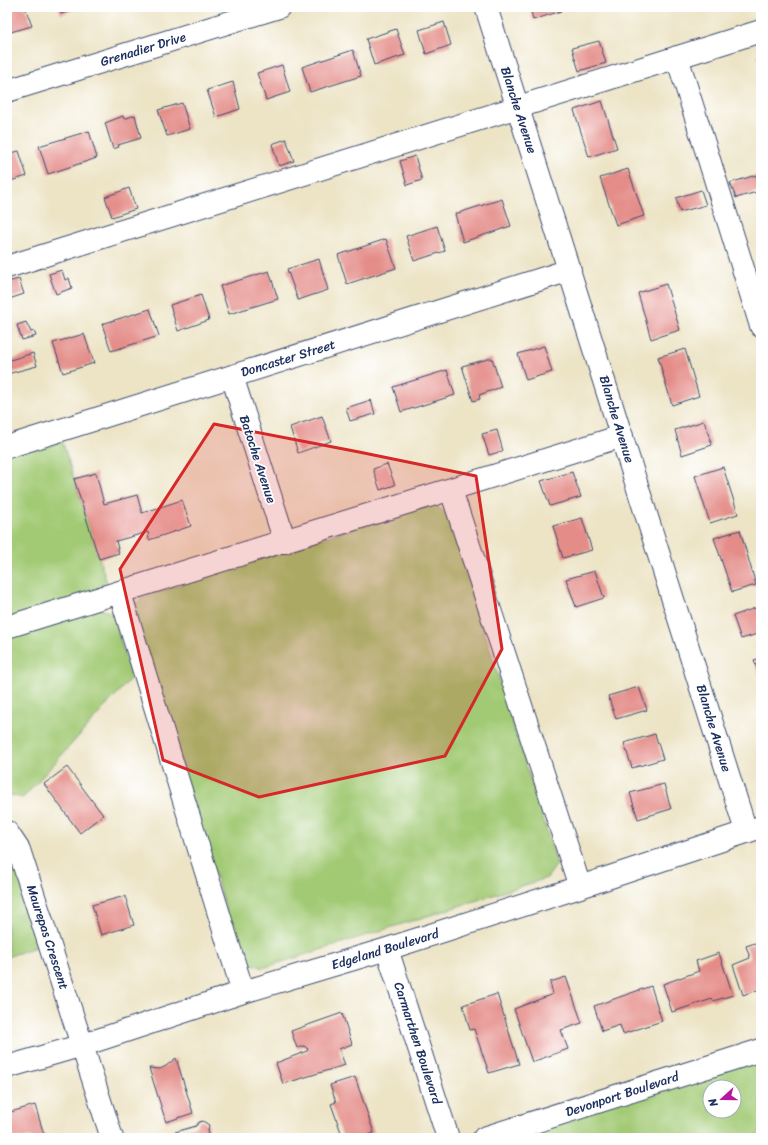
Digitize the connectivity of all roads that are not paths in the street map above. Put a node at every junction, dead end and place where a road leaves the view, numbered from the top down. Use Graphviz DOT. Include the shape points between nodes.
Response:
graph roads {
  1 [pos="279,7"];
  2 [pos="486,7"];
  3 [pos="761,31"];
  4 [pos="677,57"];
  5 [pos="7,91"];
  6 [pos="518,107"];
  7 [pos="7,267"];
  8 [pos="570,270"];
  9 [pos="761,326"];
  10 [pos="232,376"];
  11 [pos="622,436"];
  12 [pos="7,447"];
  13 [pos="451,490"];
  14 [pos="285,542"];
  15 [pos="120,593"];
  16 [pos="7,628"];
  17 [pos="754,829"];
  18 [pos="7,832"];
  19 [pos="580,887"];
  20 [pos="387,949"];
  21 [pos="243,992"];
  22 [pos="83,1045"];
  23 [pos="761,1050"];
  24 [pos="7,1067"];
  25 [pos="112,1138"];
  26 [pos="448,1138"];
  27 [pos="484,1138"];
  1 -- 5 [label="street, Grenadier Drive"];
  2 -- 6 [label="street, Blanche Avenue"];
  3 -- 4 [label="street"];
  4 -- 6 [label="street"];
  4 -- 9 [label="street"];
  6 -- 7 [label="street"];
  6 -- 8 [label="street, Blanche Avenue"];
  8 -- 10 [label="street, Doncaster Street"];
  8 -- 11 [label="street, Blanche Avenue"];
  10 -- 12 [label="street, Doncaster Street"];
  10 -- 14 [label="street, Batoche Avenue"];
  11 -- 13 [label="street"];
  11 -- 17 [label="street, Blanche Avenue"];
  13 -- 14 [label="street"];
  13 -- 19 [label="street"];
  14 -- 15 [label="street"];
  15 -- 16 [label="street"];
  15 -- 21 [label="street"];
  17 -- 19 [label="street, Edgeland Boulevard"];
  18 -- 22 [label="street, Maurepas Crescent" via="19,850"];
  19 -- 20 [label="street, Edgeland Boulevard"];
  20 -- 21 [label="street, Edgeland Boulevard"];
  20 -- 26 [label="street, Carmarthen Boulevard"];
  21 -- 22 [label="street, Edgeland Boulevard"];
  22 -- 24 [label="street, Edgeland Boulevard"];
  22 -- 25 [label="street, Maurepas Crescent"];
  23 -- 27 [label="street, Devonport Boulevard"];
}
